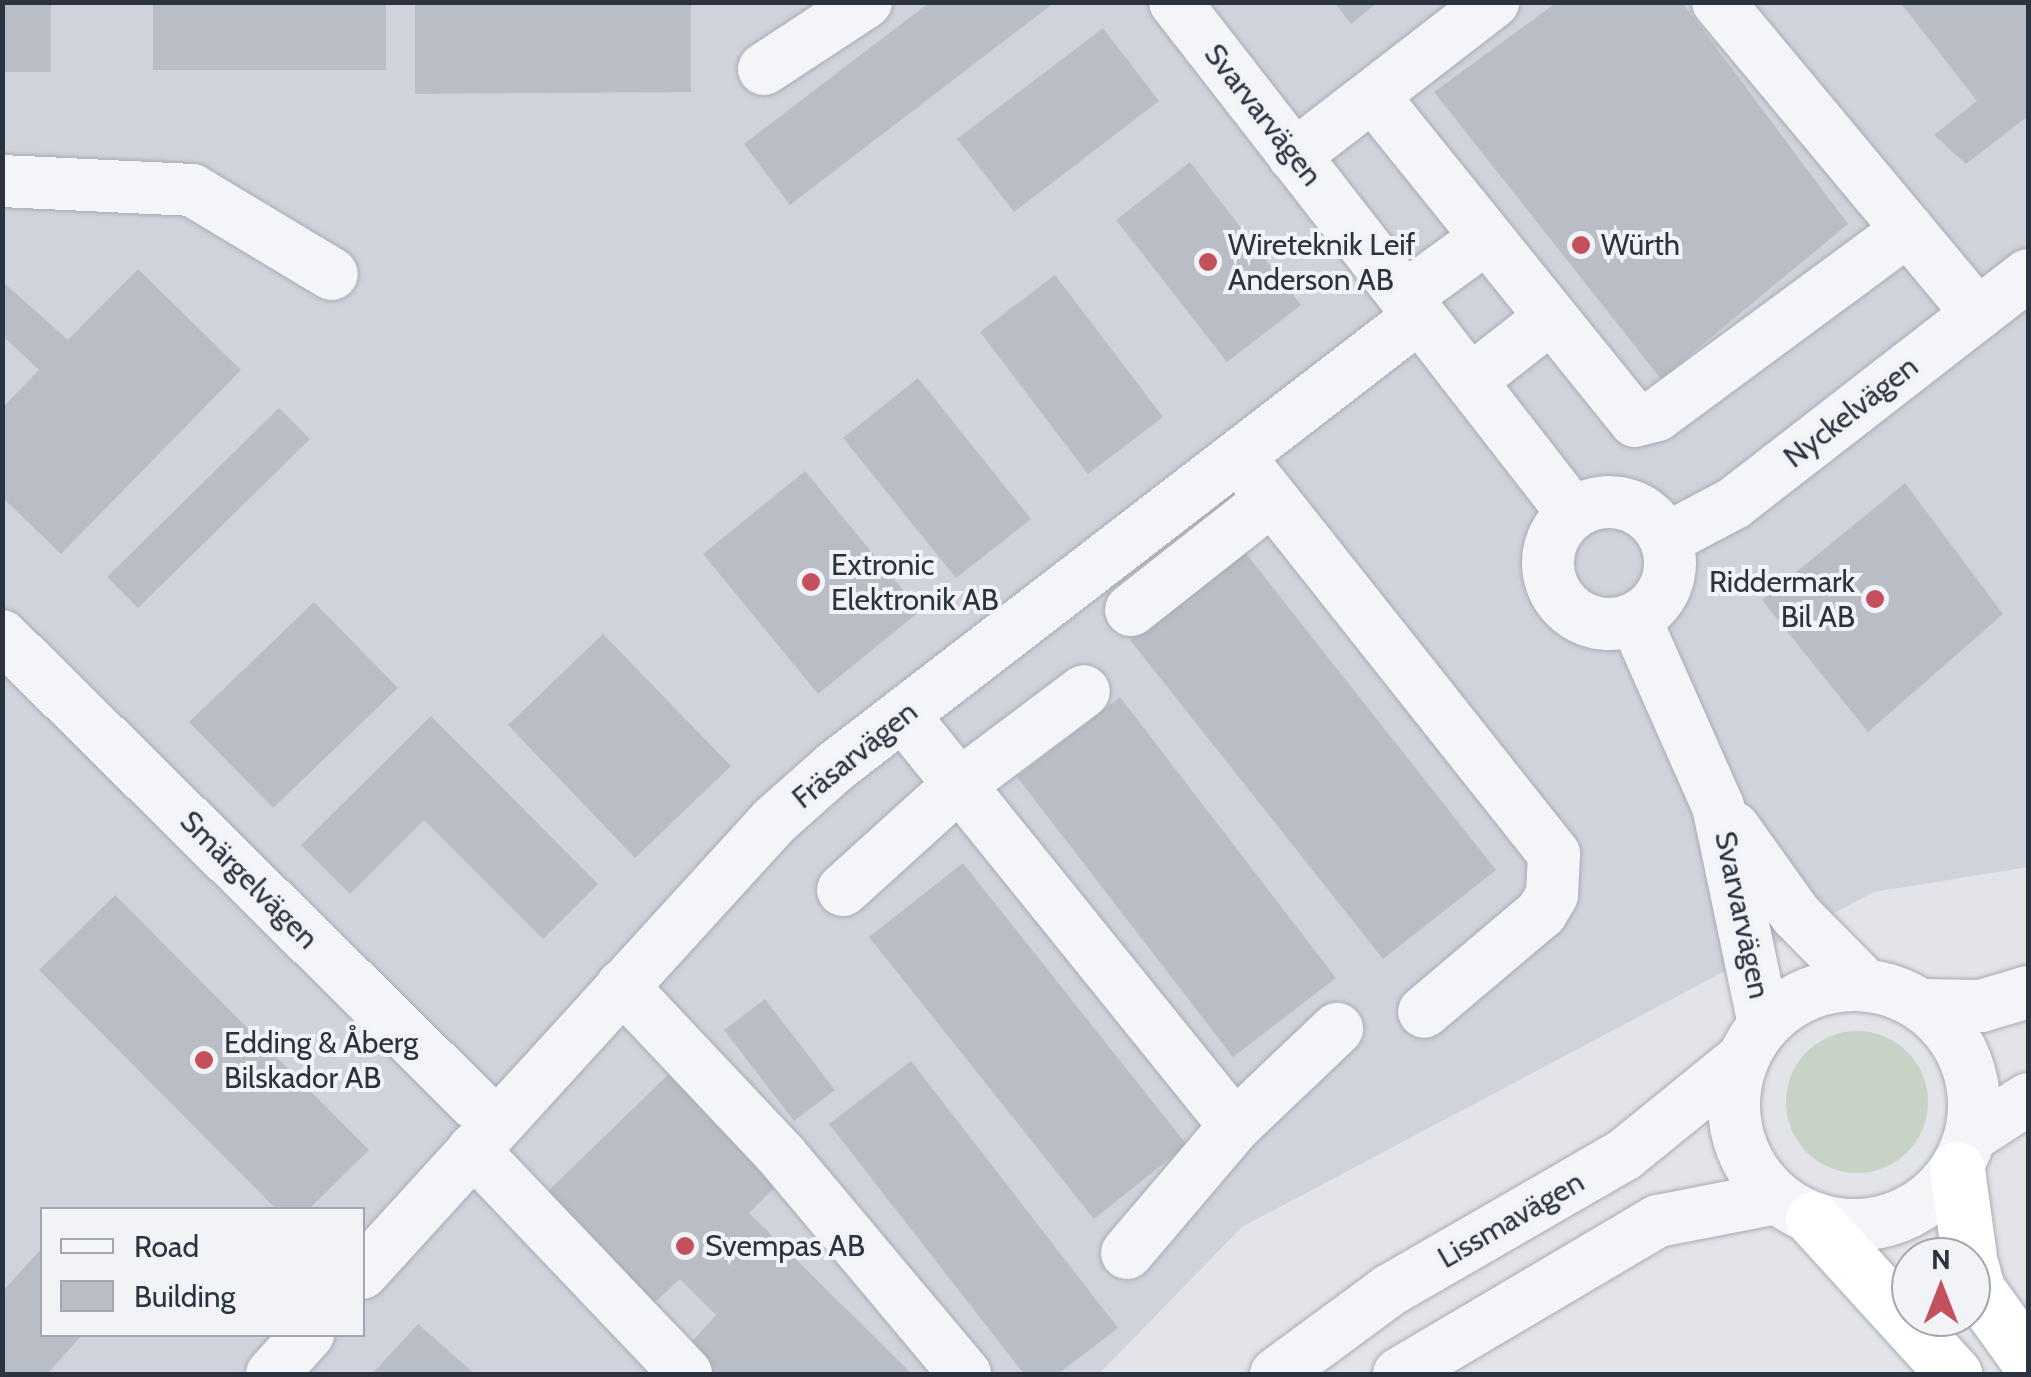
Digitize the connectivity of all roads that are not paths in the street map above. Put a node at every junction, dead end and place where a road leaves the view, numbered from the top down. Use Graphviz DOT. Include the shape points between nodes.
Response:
graph roads {
  1 [pos="866,2"];
  2 [pos="1174,2"];
  3 [pos="1493,2"];
  4 [pos="1718,2"];
  5 [pos="764,69"];
  6 [pos="1374,96"];
  7 [pos="1294,156"];
  8 [pos="2,180"];
  9 [pos="1908,230"];
  10 [pos="1486,238"];
  11 [pos="332,274"];
  12 [pos="2028,275"];
  13 [pos="1412,306"];
  14 [pos="1978,314"];
  15 [pos="1549,320"];
  16 [pos="1470,382"];
  17 [pos="1238,457"];
  18 [pos="1272,499"];
  19 [pos="1572,512"];
  20 [pos="1668,538"];
  21 [pos="1131,610"];
  22 [pos="1635,619"];
  23 [pos="2,636"];
  24 [pos="1084,691"];
  25 [pos="904,715"];
  26 [pos="960,785"];
  27 [pos="1718,806"];
  28 [pos="842,890"];
  29 [pos="1864,984"];
  30 [pos="622,986"];
  31 [pos="2028,992"];
  32 [pos="1924,1005"];
  33 [pos="1424,1012"];
  34 [pos="1337,1029"];
  35 [pos="1753,1041"];
  36 [pos="2028,1099"];
  37 [pos="1235,1126"];
  38 [pos="484,1137"];
  39 [pos="1964,1152"];
  40 [pos="1794,1208"];
  41 [pos="1967,1237"];
  42 [pos="1127,1253"];
  43 [pos="365,1270"];
  44 [pos="1991,1308"];
  45 [pos="305,1337"];
  46 [pos="2028,1360"];
  47 [pos="272,1374"];
  48 [pos="686,1374"];
  49 [pos="966,1374"];
  50 [pos="1276,1374"];
  51 [pos="1399,1374"];
  52 [pos="1954,1374"];
  1 -- 5 [label="street"];
  2 -- 7 [label="street, Svarvarvägen"];
  3 -- 6 [label="street"];
  4 -- 9 [label="street"];
  6 -- 7 [label="street"];
  6 -- 10 [label="street"];
  7 -- 13 [label="street, Svarvarvägen"];
  8 -- 11 [label="street" via="192,190"];
  9 -- 14 [label="street"];
  9 -- 15 [label="street" via="1644,420 1626,418"];
  10 -- 13 [label="street, Fräsarvägen"];
  10 -- 15 [label="street"];
  12 -- 14 [label="street, Nyckelvägen"];
  13 -- 16 [label="street, Svarvarvägen"];
  13 -- 17 [label="street, Fräsarvägen"];
  14 -- 20 [label="street, Nyckelvägen" via="1734,503"];
  15 -- 16 [label="street"];
  16 -- 19 [label="street, Svarvarvägen"];
  17 -- 18 [label="street"];
  17 -- 25 [label="street, Fräsarvägen"];
  18 -- 21 [label="street"];
  18 -- 33 [label="street" via="1554,854 1552,895 1541,912"];
  19 -- 20 [label="street" via="1618,502 1653,518"];
  19 -- 22 [label="street" via="1549,548 1548,569 1561,601 1600,626"];
  20 -- 22 [label="street" via="1668,580"];
  22 -- 27 [label="street, Svarvarvägen"];
  23 -- 38 [label="street, Smärgelvägen"];
  24 -- 26 [label="street"];
  25 -- 26 [label="street"];
  25 -- 30 [label="street, Fräsarvägen" via="774,821"];
  26 -- 28 [label="street"];
  26 -- 37 [label="street"];
  27 -- 29 [label="street, Svarvarvägen" via="1796,915"];
  27 -- 35 [label="street, Svarvarvägen"];
  29 -- 32 [label="street"];
  29 -- 35 [label="street" via="1828,986 1793,1000"];
  30 -- 38 [label="street, Fräsarvägen"];
  30 -- 49 [label="street" via="782,1156"];
  31 -- 32 [label="street" via="1982,1006"];
  32 -- 39 [label="street" via="1957,1040 1974,1087"];
  34 -- 37 [label="street"];
  35 -- 40 [label="street" via="1736,1095 1741,1146"];
  35 -- 50 [label="street, Lissmavägen" via="1624,1156 1390,1290"];
  36 -- 39 [label="street"];
  37 -- 42 [label="street"];
  38 -- 43 [label="street, Fräsarvägen"];
  38 -- 48 [label="street, Smärgelvägen"];
  39 -- 40 [label="street" via="1930,1200 1894,1219 1853,1226"];
  39 -- 41 [label="highway"];
  40 -- 51 [label="street" via="1658,1221"];
  40 -- 52 [label="highway"];
  44 -- 46 [label="highway"];
  45 -- 47 [label="street"];
}
